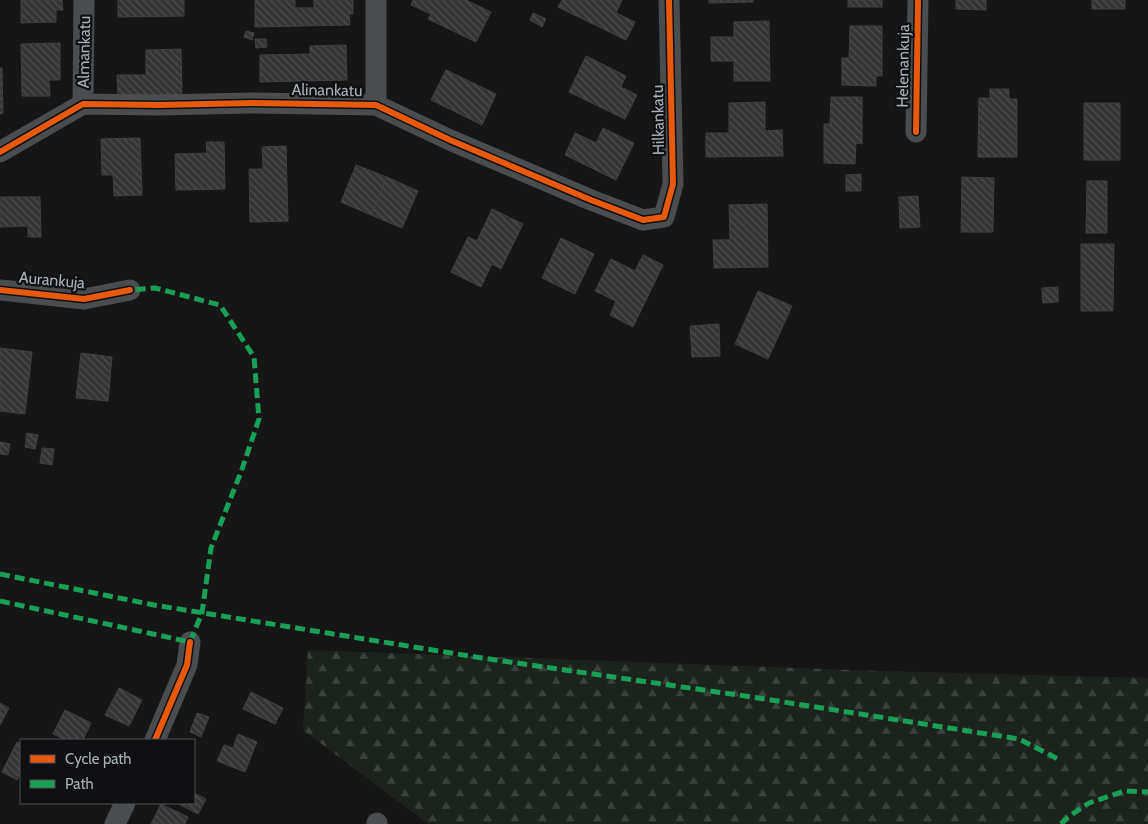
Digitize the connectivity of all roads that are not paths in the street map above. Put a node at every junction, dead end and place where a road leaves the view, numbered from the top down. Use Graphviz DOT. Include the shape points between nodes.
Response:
graph roads {
  1 [pos="84,0"];
  2 [pos="376,0"];
  3 [pos="669,0"];
  4 [pos="918,0"];
  5 [pos="83,104"];
  6 [pos="376,105"];
  7 [pos="916,132"];
  8 [pos="0,152"];
  9 [pos="643,220"];
  10 [pos="0,290"];
  11 [pos="130,290"];
  12 [pos="190,642"];
  13 [pos="155,739"];
  14 [pos="125,804"];
  15 [pos="115,824"];
  1 -- 5 [label="street, Almankatu"];
  2 -- 6 [label="street"];
  3 -- 9 [label="street, Hilkankatu" via="673,184 664,217"];
  4 -- 7 [label="street, Helenankuja"];
  5 -- 6 [label="street, Alinankatu"];
  5 -- 8 [label="street"];
  6 -- 9 [label="street, Alinankatu" via="450,140"];
  10 -- 11 [label="street, Aurankuja" via="84,299"];
  12 -- 13 [label="street" via="187,665"];
  14 -- 15 [label="street"];
}
